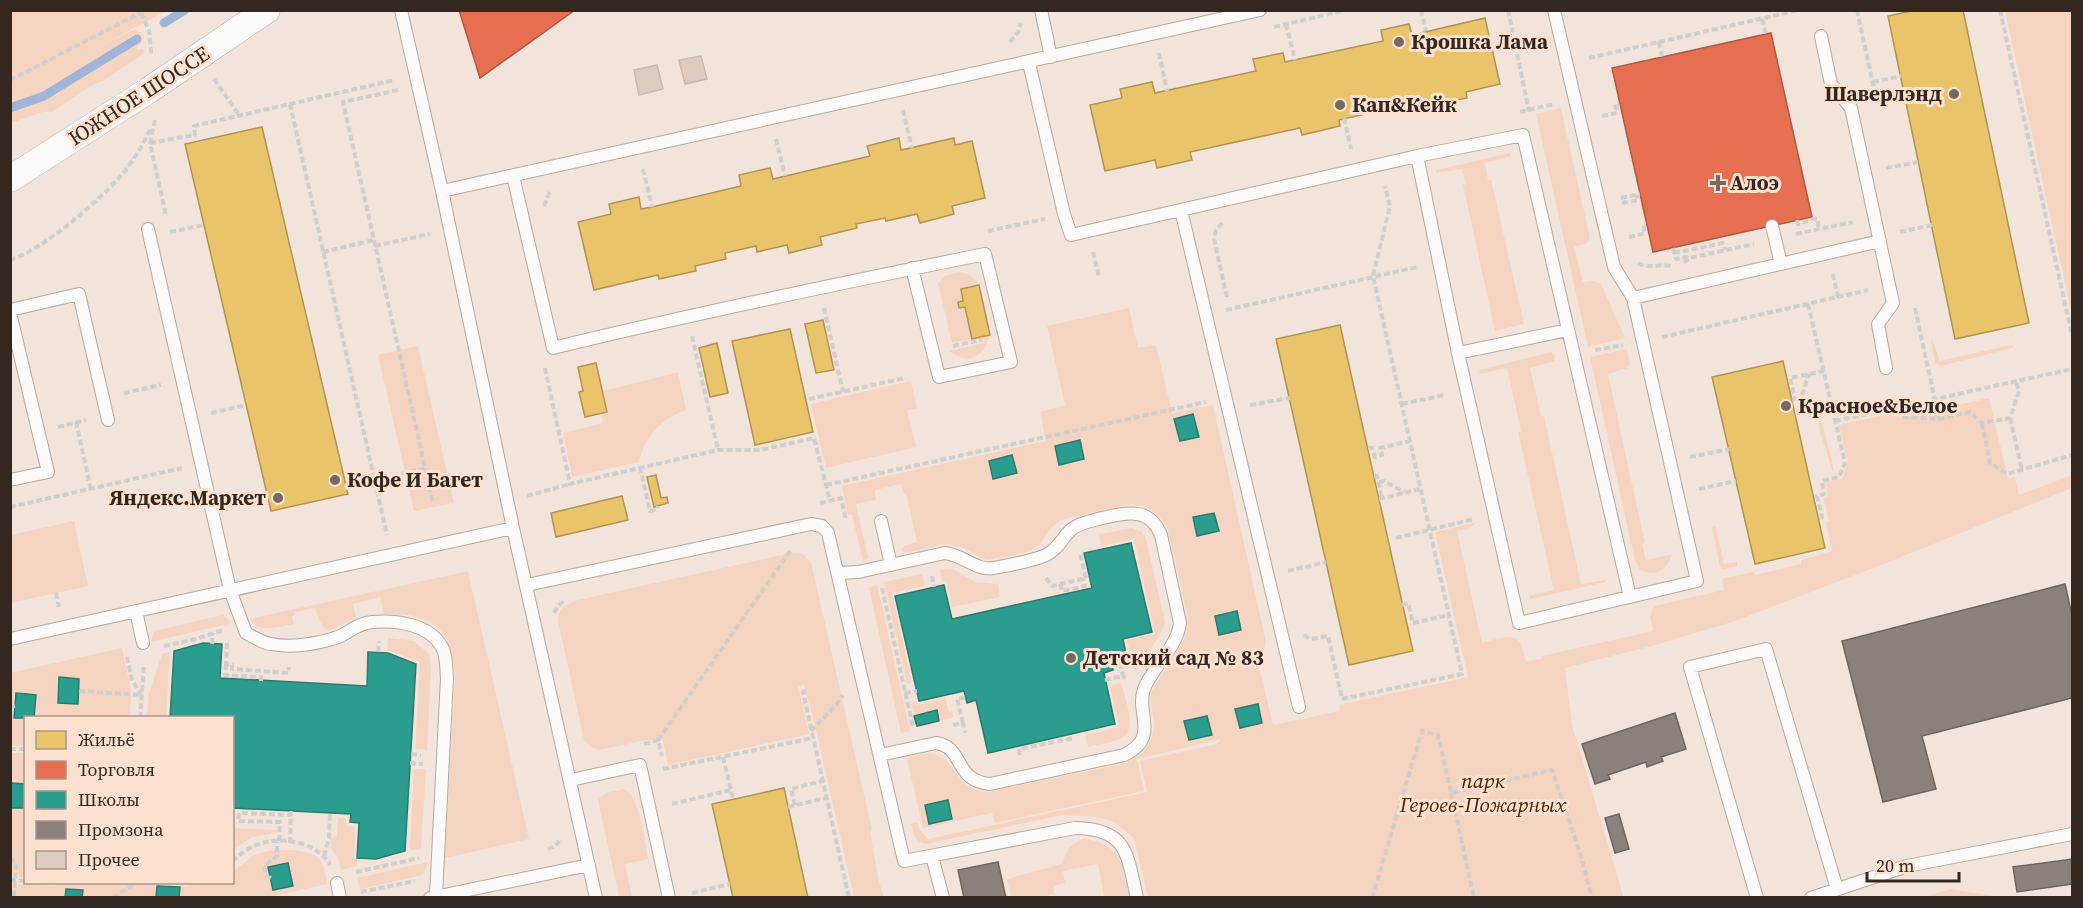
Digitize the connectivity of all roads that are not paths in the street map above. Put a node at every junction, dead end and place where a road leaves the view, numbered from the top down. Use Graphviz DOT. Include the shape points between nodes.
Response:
graph roads {
  1 [pos="267,10"];
  2 [pos="401,10"];
  3 [pos="1041,10"];
  4 [pos="1260,10"];
  5 [pos="1554,10"];
  6 [pos="1821,36"];
  7 [pos="1051,57"];
  8 [pos="1029,63"];
  9 [pos="1417,156"];
  10 [pos="513,176"];
  11 [pos="10,179"];
  12 [pos="442,191"];
  13 [pos="1181,210"];
  14 [pos="1772,226"];
  15 [pos="148,229"];
  16 [pos="1880,241"];
  17 [pos="1781,264"];
  18 [pos="912,268"];
  19 [pos="1633,298"];
  20 [pos="10,311"];
  21 [pos="1568,330"];
  22 [pos="1458,353"];
  23 [pos="1886,368"];
  24 [pos="108,417"];
  25 [pos="10,480"];
  26 [pos="881,521"];
  27 [pos="513,528"];
  28 [pos="891,565"];
  29 [pos="838,573"];
  30 [pos="527,585"];
  31 [pos="230,590"];
  32 [pos="1630,597"];
  33 [pos="136,611"];
  34 [pos="10,639"];
  35 [pos="143,643"];
  36 [pos="1299,707"];
  37 [pos="880,755"];
  38 [pos="571,780"];
  39 [pos="2073,834"];
  40 [pos="932,856"];
  41 [pos="589,865"];
  42 [pos="335,878"];
  43 [pos="1837,889"];
  44 [pos="340,897"];
  45 [pos="433,897"];
  46 [pos="596,897"];
  47 [pos="669,897"];
  48 [pos="943,897"];
  49 [pos="1137,897"];
  50 [pos="1757,897"];
  51 [pos="1811,897"];
  1 -- 11 [label="street, ЮЖНОЕ ШОССЕ"];
  2 -- 12 [label="lane"];
  3 -- 7 [label="lane"];
  4 -- 7 [label="lane"];
  5 -- 19 [label="lane" via="1614,267"];
  6 -- 16 [label="lane" via="1831,84 1851,108"];
  7 -- 8 [label="lane"];
  8 -- 10 [label="lane"];
  8 -- 13 [label="lane" via="1071,235"];
  9 -- 13 [label="lane"];
  9 -- 21 [label="lane" via="1523,135"];
  9 -- 22 [label="lane"];
  10 -- 12 [label="lane"];
  10 -- 18 [label="lane" via="553,348 687,315"];
  12 -- 27 [label="lane"];
  13 -- 36 [label="lane"];
  14 -- 17 [label="lane"];
  15 -- 31 [label="lane"];
  16 -- 17 [label="lane"];
  16 -- 23 [label="lane" via="1893,303 1878,324"];
  17 -- 19 [label="lane"];
  18 -- 18 [label="lane" via="939,377 1011,362 985,254"];
  19 -- 32 [label="lane" via="1697,581"];
  20 -- 24 [label="lane" via="78,294"];
  20 -- 25 [label="lane" via="48,472"];
  21 -- 22 [label="lane"];
  21 -- 32 [label="lane"];
  22 -- 32 [label="lane" via="1519,623"];
  26 -- 28 [label="lane"];
  27 -- 30 [label="lane"];
  27 -- 31 [label="lane"];
  28 -- 29 [label="lane"];
  28 -- 37 [label="lane" via="945,553 990,569 1047,554 1083,522 1139,514 1152,521 1161,535 1180,623 1176,637 1144,688 1143,737 1124,755 990,784 968,776 944,744"];
  29 -- 30 [label="lane" via="828,533 822,526 811,524"];
  29 -- 37 [label="lane"];
  30 -- 38 [label="lane"];
  31 -- 33 [label="lane"];
  31 -- 45 [label="lane" via="246,633 270,644 337,638 354,626 373,622 418,626 433,635 443,648 447,678"];
  33 -- 34 [label="lane"];
  33 -- 35 [label="lane"];
  37 -- 40 [label="lane" via="904,861"];
  38 -- 41 [label="lane"];
  38 -- 47 [label="lane" via="640,765"];
  39 -- 43 [label="lane" via="1907,866"];
  40 -- 48 [label="lane"];
  40 -- 49 [label="lane" via="1091,828 1110,834 1122,844"];
  41 -- 45 [label="lane"];
  41 -- 46 [label="lane"];
  42 -- 44 [label="lane"];
  43 -- 50 [label="lane" via="1766,649 1690,667"];
  43 -- 51 [label="lane"];
}
